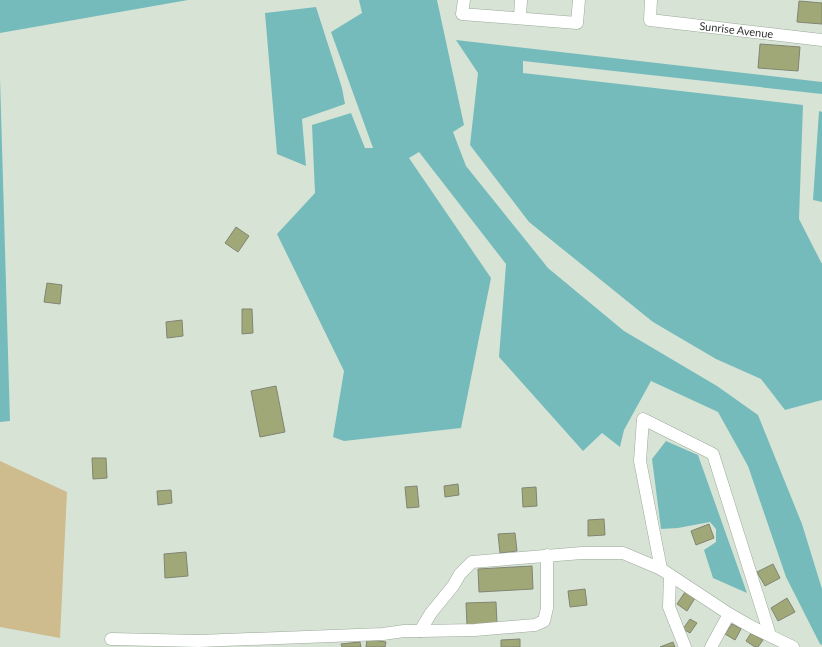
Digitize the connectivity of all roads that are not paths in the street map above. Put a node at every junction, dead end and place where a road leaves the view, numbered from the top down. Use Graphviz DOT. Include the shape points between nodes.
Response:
graph roads {
  1 [pos="464,0"];
  2 [pos="522,0"];
  3 [pos="579,0"];
  4 [pos="651,0"];
  5 [pos="520,17"];
  6 [pos="822,40"];
  7 [pos="547,555"];
  8 [pos="665,572"];
  9 [pos="729,614"];
  10 [pos="420,631"];
  11 [pos="770,635"];
  12 [pos="111,639"];
  13 [pos="685,647"];
  14 [pos="711,647"];
  15 [pos="793,647"];
  1 -- 5 [label="street" via="462,14"];
  2 -- 5 [label="street"];
  3 -- 5 [label="street" via="577,22"];
  4 -- 6 [label="street, Sunrise Avenue" via="650,20"];
  7 -- 8 [label="street" via="623,553"];
  7 -- 10 [label="street" via="472,562 460,574"];
  7 -- 10 [label="street" via="548,608 544,621 535,625 475,630"];
  8 -- 9 [label="street"];
  8 -- 11 [label="street" via="640,461 643,419 713,454"];
  8 -- 13 [label="street" via="669,607"];
  9 -- 11 [label="street"];
  9 -- 14 [label="street"];
  10 -- 12 [label="street" via="199,641"];
  11 -- 15 [label="street"];
}
